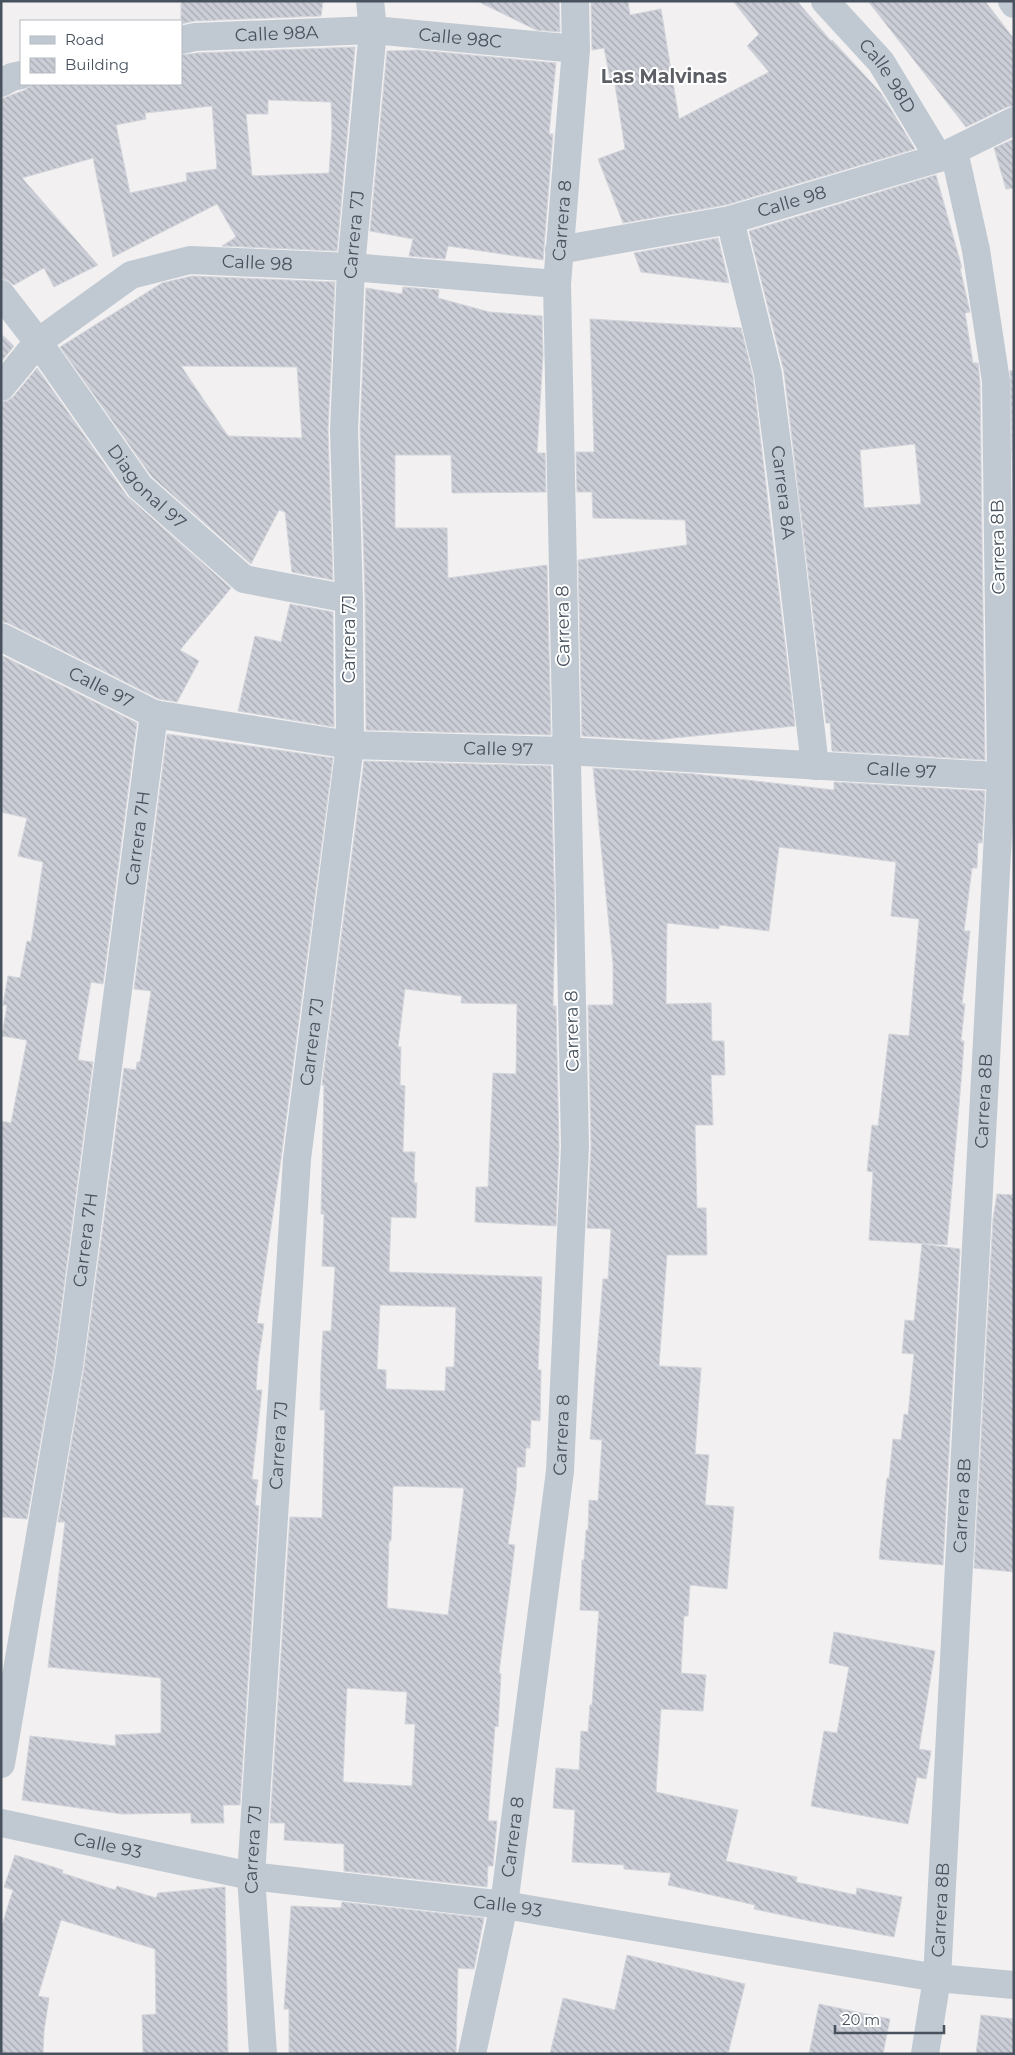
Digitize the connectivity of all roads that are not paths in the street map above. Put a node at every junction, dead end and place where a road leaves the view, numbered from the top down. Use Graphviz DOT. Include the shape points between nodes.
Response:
graph roads {
  1 [pos="370,1"];
  2 [pos="575,1"];
  3 [pos="824,1"];
  4 [pos="373,30"];
  5 [pos="182,40"];
  6 [pos="576,49"];
  7 [pos="20,75"];
  8 [pos="1,83"];
  9 [pos="1014,121"];
  10 [pos="946,154"];
  11 [pos="730,220"];
  12 [pos="559,250"];
  13 [pos="351,267"];
  14 [pos="556,284"];
  15 [pos="1,294"];
  16 [pos="38,342"];
  17 [pos="1,387"];
  18 [pos="349,599"];
  19 [pos="1,637"];
  20 [pos="154,714"];
  21 [pos="350,745"];
  22 [pos="566,751"];
  23 [pos="815,766"];
  24 [pos="1007,778"];
  25 [pos="1,1764"];
  26 [pos="1,1823"];
  27 [pos="251,1876"];
  28 [pos="504,1905"];
  29 [pos="937,1978"];
  30 [pos="1014,1985"];
  31 [pos="263,2054"];
  32 [pos="472,2054"];
  33 [pos="925,2054"];
  1 -- 4 [label="street"];
  2 -- 6 [label="street, Carrera 8"];
  3 -- 10 [label="street, Calle 98D" via="881,62"];
  4 -- 5 [label="street, Calle 98A"];
  4 -- 6 [label="street, Calle 98C"];
  4 -- 13 [label="street, Carrera 7J"];
  6 -- 12 [label="street, Carrera 8"];
  7 -- 8 [label="street"];
  9 -- 10 [label="street, Calle 98"];
  10 -- 11 [label="street, Calle 98"];
  10 -- 24 [label="street, Carrera 8B" via="976,250 996,381"];
  11 -- 12 [label="street, Calle 98"];
  11 -- 23 [label="street, Carrera 8A" via="768,374"];
  12 -- 14 [label="street, Carrera 8"];
  13 -- 14 [label="street, Calle 98"];
  13 -- 16 [label="street, Calle 98" via="190,260 131,275"];
  13 -- 18 [label="street, Carrera 7J" via="344,430"];
  14 -- 22 [label="street, Carrera 8"];
  15 -- 16 [label="street, Diagonal 97"];
  16 -- 17 [label="street, Calle 98"];
  16 -- 18 [label="street, Diagonal 97" via="140,487 244,579"];
  18 -- 21 [label="street, Carrera 7J"];
  19 -- 20 [label="street, Calle 97"];
  20 -- 21 [label="street, Calle 97"];
  20 -- 25 [label="street, Carrera 7H" via="70,1366"];
  21 -- 22 [label="street, Calle 97"];
  21 -- 27 [label="street, Carrera 7J" via="297,1159"];
  22 -- 23 [label="street, Calle 97"];
  22 -- 28 [label="street, Carrera 8" via="575,1146 560,1471"];
  23 -- 24 [label="street, Calle 97"];
  24 -- 29 [label="street, Carrera 8B"];
  26 -- 27 [label="street, Calle 93"];
  27 -- 28 [label="street, Calle 93"];
  27 -- 31 [label="street, Carrera 7J"];
  28 -- 29 [label="street, Calle 93"];
  28 -- 32 [label="street, Carrera 8"];
  29 -- 30 [label="street, Calle 93"];
  29 -- 33 [label="street, Carrera 8B"];
}
